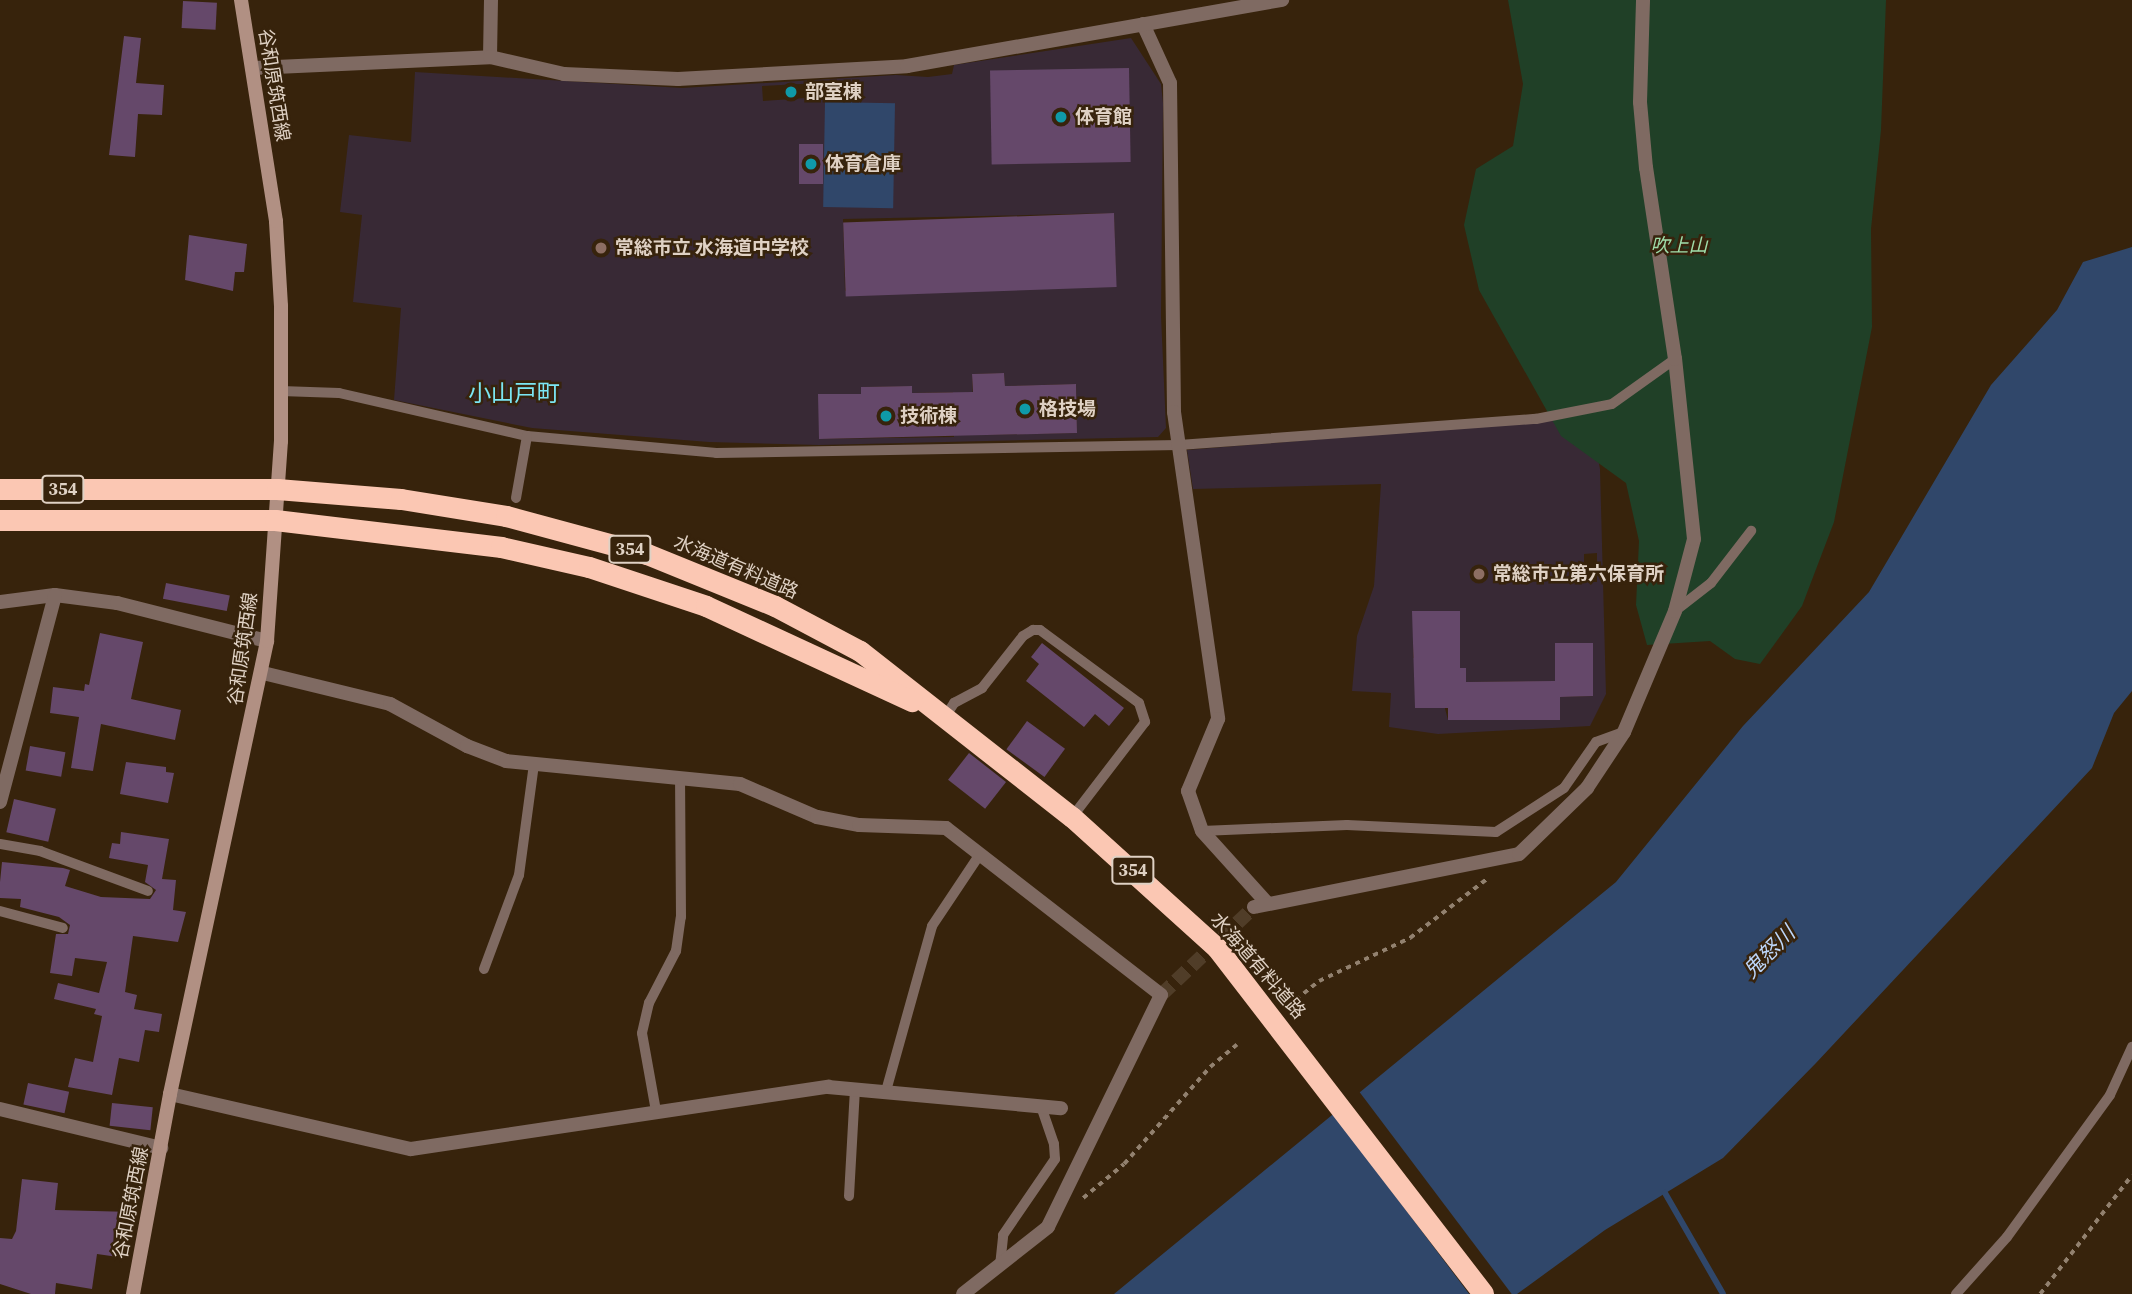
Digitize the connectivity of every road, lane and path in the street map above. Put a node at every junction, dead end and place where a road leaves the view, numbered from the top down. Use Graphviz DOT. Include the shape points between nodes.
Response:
graph roads {
  1 [pos="241,0"];
  2 [pos="491,0"];
  3 [pos="1282,0"];
  4 [pos="1643,0"];
  5 [pos="1143,24"];
  6 [pos="489,57"];
  7 [pos="252,68"];
  8 [pos="1675,359"];
  9 [pos="281,391"];
  10 [pos="527,436"];
  11 [pos="1179,445"];
  12 [pos="0,489"];
  13 [pos="277,489"];
  14 [pos="516,498"];
  15 [pos="0,520"];
  16 [pos="275,520"];
  17 [pos="1751,531"];
  18 [pos="55,595"];
  19 [pos="0,602"];
  20 [pos="1675,611"];
  21 [pos="267,641"];
  22 [pos="263,673"];
  23 [pos="945,717"];
  24 [pos="1624,732"];
  25 [pos="534,764"];
  26 [pos="680,778"];
  27 [pos="0,802"];
  28 [pos="1072,817"];
  29 [pos="1202,831"];
  30 [pos="0,844"];
  31 [pos="980,854"];
  32 [pos="1519,854"];
  33 [pos="148,891"];
  34 [pos="0,911"];
  35 [pos="63,928"];
  36 [pos="484,969"];
  37 [pos="1288,1007"];
  38 [pos="1237,1044"];
  39 [pos="2132,1047"];
  40 [pos="855,1089"];
  41 [pos="886,1091"];
  42 [pos="170,1094"];
  43 [pos="1041,1107"];
  44 [pos="1061,1108"];
  45 [pos="0,1109"];
  46 [pos="656,1111"];
  47 [pos="162,1148"];
  48 [pos="2132,1175"];
  49 [pos="849,1196"];
  50 [pos="1076,1203"];
  51 [pos="1000,1266"];
  52 [pos="133,1294"];
  53 [pos="963,1294"];
  54 [pos="1483,1294"];
  55 [pos="1956,1294"];
  56 [pos="2040,1294"];
  1 -- 7 [label="main road, 谷和原筑西線"];
  2 -- 6 [label="street"];
  3 -- 5 [label="street"];
  4 -- 8 [label="street" via="1640,102"];
  5 -- 6 [label="street" via="906,65 678,79 564,74"];
  5 -- 11 [label="street" via="1170,83 1174,398"];
  6 -- 7 [label="street"];
  7 -- 9 [label="main road, 谷和原筑西線" via="276,221"];
  8 -- 11 [label="lane" via="1612,404 1536,419"];
  8 -- 20 [label="street" via="1695,540"];
  9 -- 10 [label="lane" via="339,393"];
  9 -- 13 [label="main road, 谷和原筑西線"];
  10 -- 11 [label="lane" via="716,453"];
  10 -- 14 [label="lane"];
  11 -- 29 [label="street" via="1218,719 1188,791"];
  12 -- 13 [label="highway, 354"];
  13 -- 16 [label="main road, 谷和原筑西線"];
  13 -- 23 [label="highway, 水海道有料道路 / 354" via="401,499 506,516 647,554 775,607 860,650"];
  15 -- 16 [label="highway, 354"];
  16 -- 21 [label="main road, 谷和原筑西線"];
  16 -- 23 [label="highway, 水海道有料道路 / 354" via="457,539 635,580 730,616"];
  17 -- 20 [label="lane" via="1711,583"];
  18 -- 19 [label="street"];
  18 -- 21 [label="street" via="117,603"];
  18 -- 27 [label="street"];
  20 -- 24 [label="street"];
  21 -- 22 [label="main road, 谷和原筑西線"];
  22 -- 25 [label="street" via="390,704 467,746 506,761"];
  22 -- 42 [label="main road, 谷和原筑西線"];
  23 -- 28 [label="highway, 水海道有料道路 / 354"];
  23 -- 28 [label="lane" via="954,703 982,688 1023,636 1040,629 1139,703 1145,722"];
  24 -- 29 [label="lane" via="1596,742 1564,788 1496,832 1347,825"];
  24 -- 32 [label="street" via="1587,788"];
  25 -- 26 [label="street"];
  25 -- 36 [label="lane" via="519,875"];
  26 -- 31 [label="street" via="740,784 817,817 859,825 946,828"];
  26 -- 46 [label="lane" via="676,951 649,1003 642,1033"];
  28 -- 54 [label="highway, 水海道有料道路 / 354" via="1217,948"];
  29 -- 32 [label="street" via="1261,905"];
  30 -- 33 [label="lane" via="40,851"];
  31 -- 41 [label="lane" via="932,926"];
  31 -- 51 [label="street" via="1161,995 1048,1227"];
  32 -- 37 [label="path" via="1410,938 1319,981"];
  34 -- 35 [label="lane"];
  38 -- 50 [label="path" via="1210,1067 1124,1164"];
  39 -- 55 [label="lane" via="2110,1095 2007,1237"];
  40 -- 41 [label="street"];
  40 -- 46 [label="street" via="828,1087"];
  40 -- 49 [label="lane"];
  41 -- 43 [label="street"];
  42 -- 46 [label="street" via="411,1149"];
  42 -- 47 [label="main road, 谷和原筑西線"];
  43 -- 44 [label="street"];
  43 -- 51 [label="lane" via="1055,1159 1003,1235"];
  45 -- 47 [label="street"];
  47 -- 52 [label="main road, 谷和原筑西線"];
  48 -- 56 [label="path"];
  51 -- 53 [label="street"];
}
